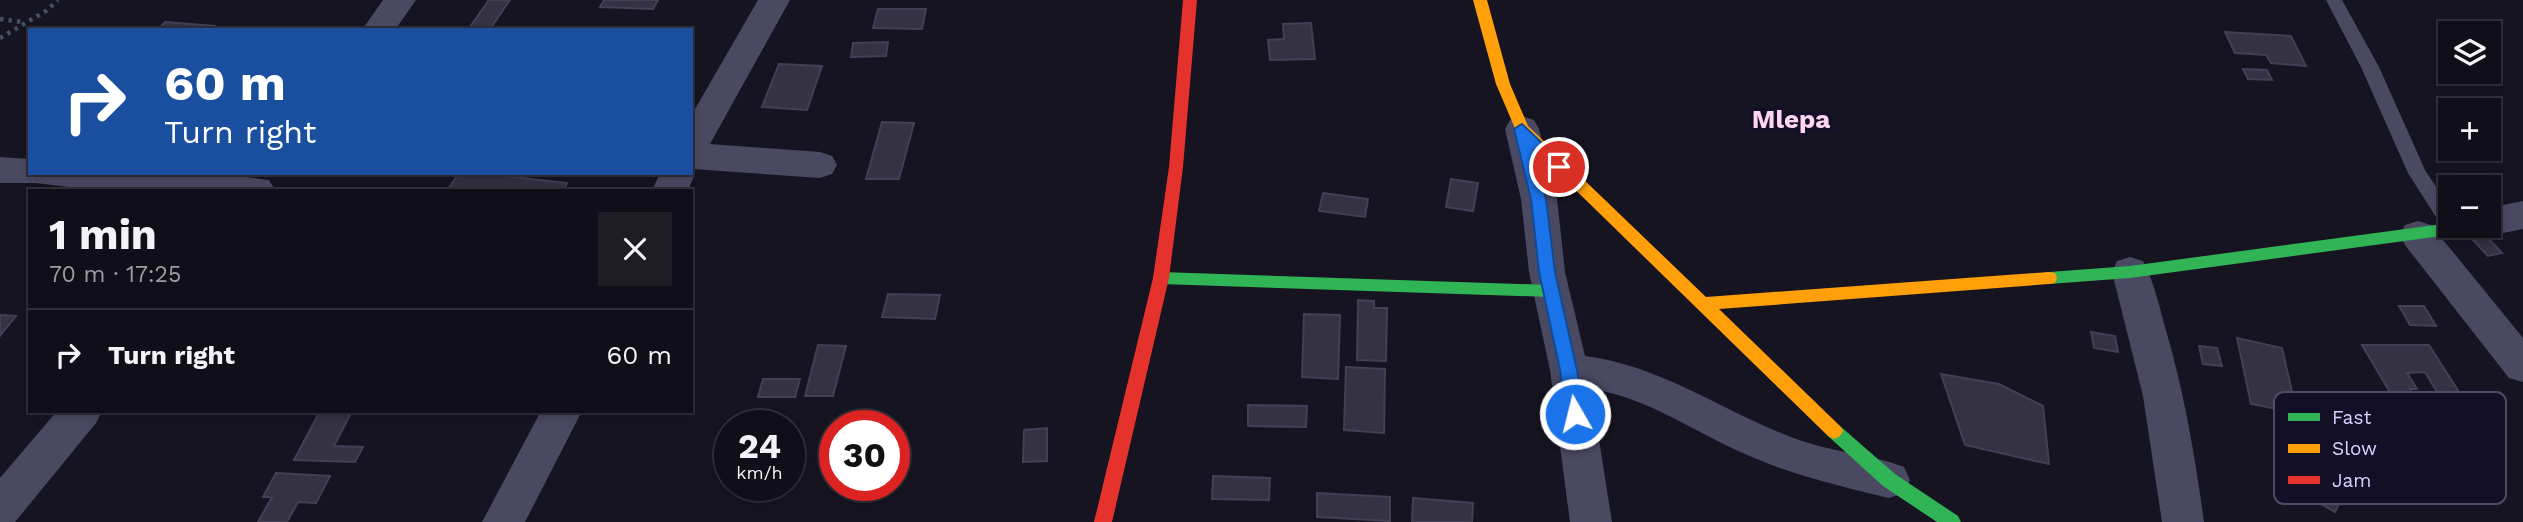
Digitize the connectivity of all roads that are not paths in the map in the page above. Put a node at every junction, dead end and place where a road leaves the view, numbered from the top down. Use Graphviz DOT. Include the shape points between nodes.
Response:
graph roads {
  1 [pos="400,0"];
  2 [pos="774,0"];
  3 [pos="1190,0"];
  4 [pos="1480,0"];
  5 [pos="2334,0"];
  6 [pos="379,28"];
  7 [pos="1522,129"];
  8 [pos="693,143"];
  9 [pos="693,156"];
  10 [pos="820,165"];
  11 [pos="0,170"];
  12 [pos="28,172"];
  13 [pos="71,175"];
  14 [pos="268,175"];
  15 [pos="245,189"];
  16 [pos="258,189"];
  17 [pos="2438,209"];
  18 [pos="2523,215"];
  19 [pos="2501,219"];
  20 [pos="2438,230"];
  21 [pos="2454,238"];
  22 [pos="2130,272"];
  23 [pos="1161,278"];
  24 [pos="1551,291"];
  25 [pos="1701,304"];
  26 [pos="2523,366"];
  27 [pos="1569,370"];
  28 [pos="80,413"];
  29 [pos="561,413"];
  30 [pos="1889,480"];
  31 [pos="0,509"];
  32 [pos="503,522"];
  33 [pos="1103,522"];
  34 [pos="1591,522"];
  35 [pos="1952,522"];
  36 [pos="2183,522"];
  1 -- 6 [label="street"];
  2 -- 8 [label="street"];
  3 -- 23 [label="street" via="1177,167"];
  4 -- 7 [label="street" via="1503,84"];
  5 -- 17 [label="lane"];
  7 -- 24 [label="street" via="1539,199"];
  7 -- 25 [label="street"];
  9 -- 10 [label="street"];
  11 -- 12 [label="street"];
  13 -- 15 [label="street"];
  14 -- 16 [label="street"];
  18 -- 19 [label="street"];
  20 -- 22 [label="street"];
  21 -- 26 [label="street"];
  22 -- 25 [label="street"];
  22 -- 36 [label="street" via="2151,339"];
  23 -- 24 [label="street"];
  23 -- 33 [label="street"];
  24 -- 27 [label="street"];
  25 -- 30 [label="street"];
  27 -- 30 [label="street" via="1604,372 1641,383 1786,454"];
  27 -- 34 [label="street"];
  28 -- 31 [label="street"];
  29 -- 32 [label="street"];
  30 -- 35 [label="street"];
}
